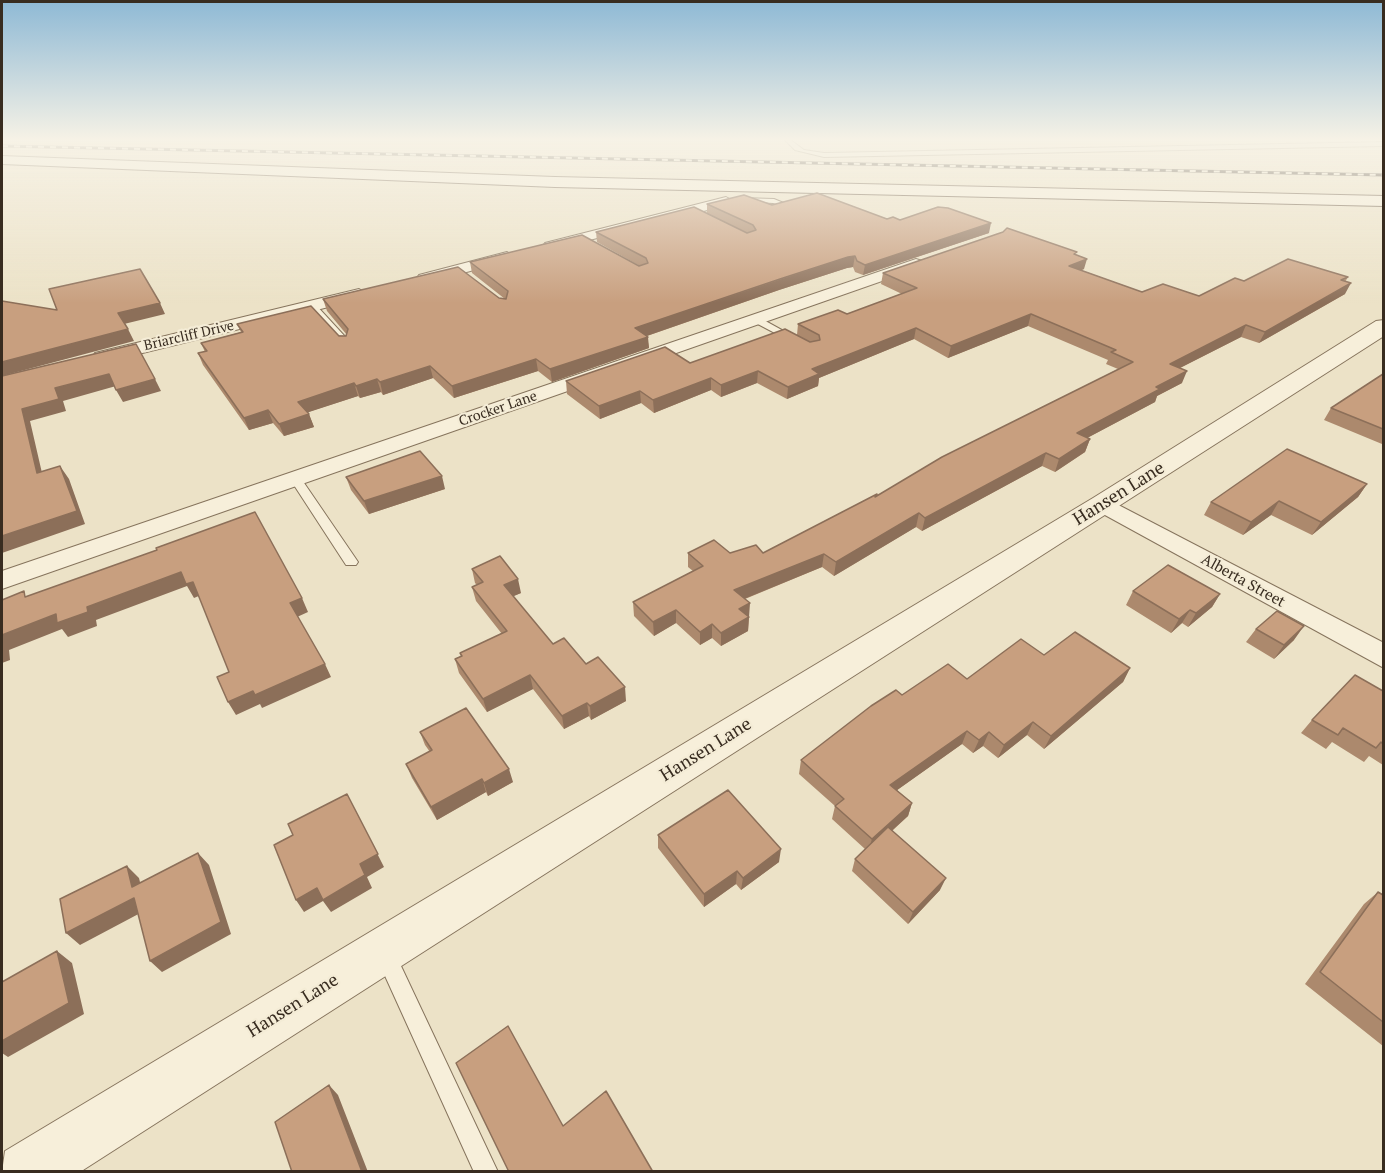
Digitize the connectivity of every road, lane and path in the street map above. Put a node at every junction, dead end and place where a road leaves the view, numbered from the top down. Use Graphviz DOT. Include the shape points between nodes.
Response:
graph roads {
  1 [pos="1023,193"];
  2 [pos="726,201"];
  3 [pos="1383,201"];
  4 [pos="783,204"];
  5 [pos="931,259"];
  6 [pos="409,282"];
  7 [pos="376,290"];
  8 [pos="312,306"];
  9 [pos="757,320"];
  10 [pos="1383,326"];
  11 [pos="347,344"];
  12 [pos="804,345"];
  13 [pos="82,362"];
  14 [pos="296,479"];
  15 [pos="1103,504"];
  16 [pos="351,562"];
  17 [pos="2,580"];
  18 [pos="1383,657"];
  19 [pos="383,950"];
  20 [pos="30,1170"];
  21 [pos="486,1172"];
  1 -- 3 [label="main road"];
  2 -- 4 [label="lane"];
  2 -- 6 [label="street" via="586,241 533,250 462,273"];
  5 -- 9 [label="street, Crocker Lane"];
  7 -- 8 [label="street, Briarcliff Drive"];
  8 -- 11 [label="lane"];
  8 -- 13 [label="street, Briarcliff Drive"];
  9 -- 12 [label="lane"];
  9 -- 14 [label="street, Crocker Lane"];
  10 -- 15 [label="main road, Hansen Lane"];
  14 -- 16 [label="lane"];
  14 -- 17 [label="street, Crocker Lane"];
  15 -- 18 [label="street, Alberta Street"];
  15 -- 19 [label="main road, Hansen Lane"];
  19 -- 20 [label="main road, Hansen Lane"];
  19 -- 21 [label="lane"];
}
